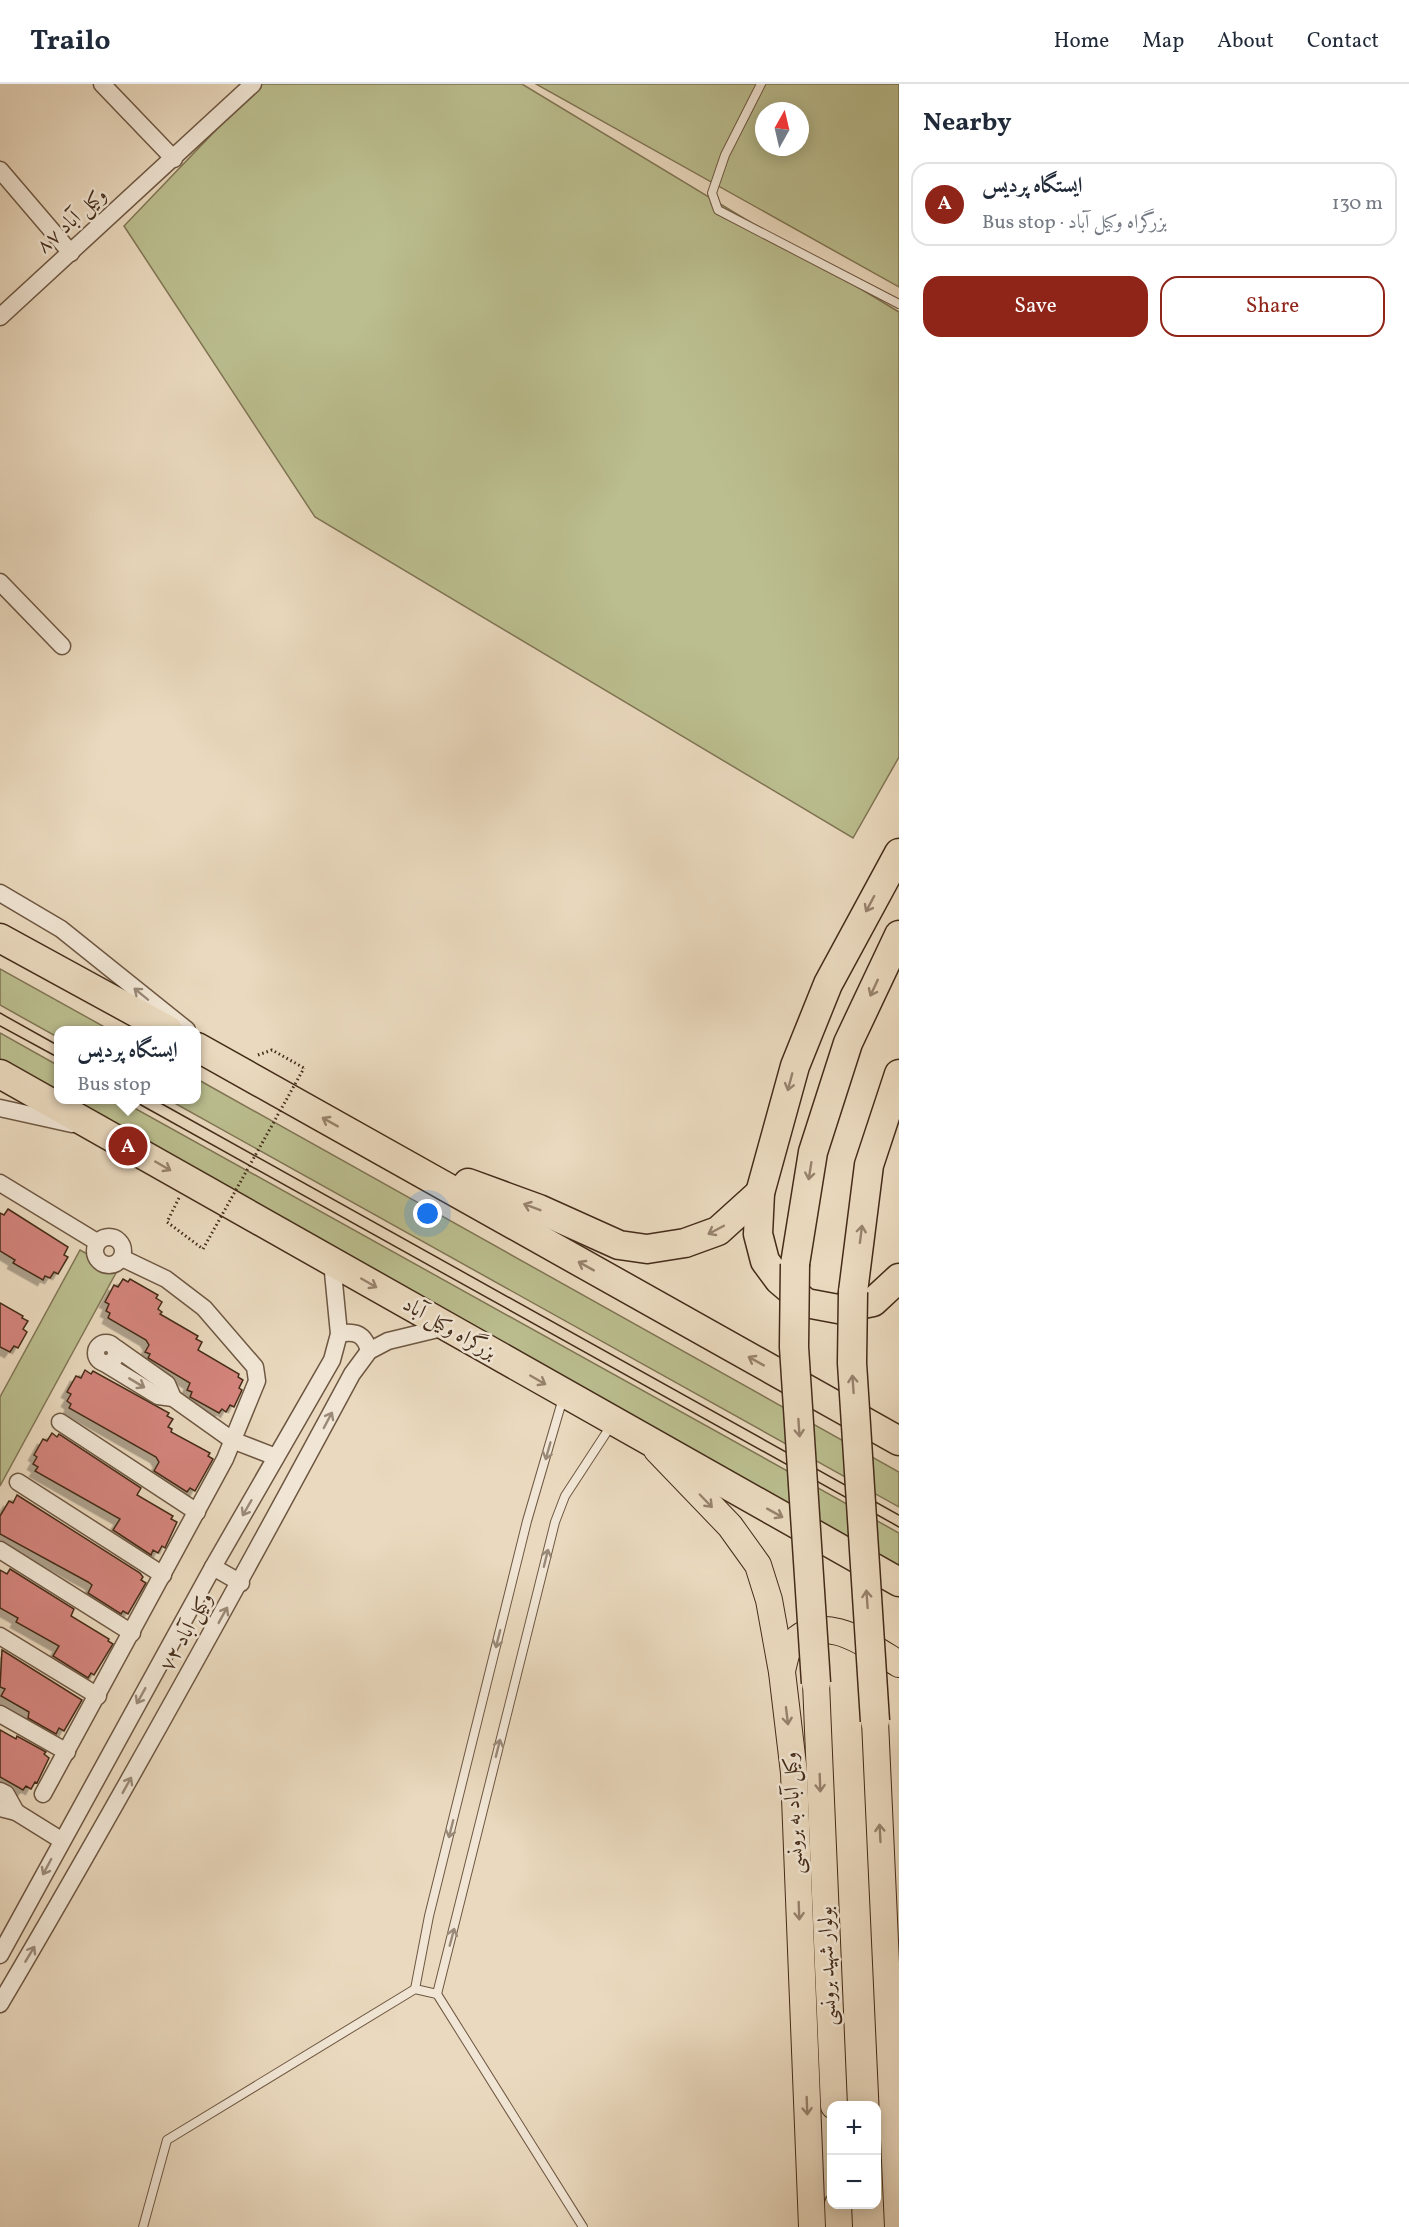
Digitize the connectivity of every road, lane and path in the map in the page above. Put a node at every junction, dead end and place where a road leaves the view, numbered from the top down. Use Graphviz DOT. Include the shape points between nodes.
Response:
graph roads {
  1 [pos="253,84"];
  2 [pos="761,84"];
  3 [pos="105,85"];
  4 [pos="174,159"];
  5 [pos="0,170"];
  6 [pos="71,253"];
  7 [pos="899,304"];
  8 [pos="0,317"];
  9 [pos="0,582"];
  10 [pos="62,646"];
  11 [pos="899,853"];
  12 [pos="0,893"];
  13 [pos="0,923"];
  14 [pos="899,935"];
  15 [pos="0,938"];
  16 [pos="83,983"];
  17 [pos="161,1026"];
  18 [pos="182,1026"];
  19 [pos="201,1042"];
  20 [pos="201,1049"];
  21 [pos="272,1050"];
  22 [pos="231,1066"];
  23 [pos="0,1074"];
  24 [pos="899,1074"];
  25 [pos="0,1080"];
  26 [pos="39,1096"];
  27 [pos="0,1108"];
  28 [pos="99,1130"];
  29 [pos="381,1150"];
  30 [pos="0,1183"];
  31 [pos="760,1193"];
  32 [pos="167,1222"];
  33 [pos="332,1262"];
  34 [pos="899,1278"];
  35 [pos="446,1327"];
  36 [pos="339,1334"];
  37 [pos="369,1351"];
  38 [pos="564,1395"];
  39 [pos="173,1398"];
  40 [pos="60,1422"];
  41 [pos="613,1422"];
  42 [pos="232,1440"];
  43 [pos="899,1441"];
  44 [pos="651,1444"];
  45 [pos="276,1457"];
  46 [pos="18,1482"];
  47 [pos="197,1512"];
  48 [pos="0,1550"];
  49 [pos="213,1568"];
  50 [pos="163,1575"];
  51 [pos="899,1582"];
  52 [pos="241,1583"];
  53 [pos="132,1633"];
  54 [pos="0,1636"];
  55 [pos="899,1664"];
  56 [pos="782,1672"];
  57 [pos="816,1683"];
  58 [pos="98,1696"];
  59 [pos="0,1713"];
  60 [pos="875,1721"];
  61 [pos="67,1752"];
  62 [pos="0,1791"];
  63 [pos="43,1794"];
  64 [pos="8,1810"];
  65 [pos="61,1840"];
  66 [pos="0,1955"];
  67 [pos="415,1989"];
  68 [pos="437,1994"];
  69 [pos="0,2004"];
  70 [pos="834,2101"];
  71 [pos="838,2209"];
  72 [pos="143,2227"];
  73 [pos="583,2227"];
  74 [pos="812,2227"];
  75 [pos="839,2227"];
  76 [pos="898,2227"];
  1 -- 4 [label="street, وکیل آباد ۸۷"];
  2 -- 7 [label="lane" via="725,155 712,194 718,210"];
  3 -- 4 [label="street"];
  4 -- 6 [label="street, وکیل آباد ۸۷"];
  5 -- 6 [label="street"];
  6 -- 8 [label="street, وکیل آباد ۸۷"];
  9 -- 10 [label="street"];
  11 -- 31 [label="highway, one-way" via="828,984 795,1066"];
  18 -- 12 [label="street, one-way" via="61,929"];
  13 -- 16 [label="highway"];
  14 -- 57 [label="highway, one-way, bridge" via="848,1043 813,1152 795,1264 794,1347"];
  15 -- 16 [label="highway"];
  16 -- 17 [label="highway"];
  19 -- 22 [label="street"];
  20 -- 22 [label="highway"];
  21 -- 32 [label="path, bridge" via="304,1068 203,1249"];
  29 -- 22 [label="highway, one-way"];
  23 -- 26 [label="highway, بزرگراه وکیل آباد"];
  60 -- 24 [label="highway, one-way, bridge" via="852,1363 854,1292 869,1165"];
  25 -- 26 [label="highway"];
  26 -- 28 [label="highway, بزرگراه وکیل آباد"];
  27 -- 28 [label="street"];
  28 -- 33 [label="highway, بزرگراه وکیل آباد, one-way"];
  31 -- 29 [label="highway, one-way" via="718,1231 685,1243 647,1249 619,1245 539,1209"];
  43 -- 29 [label="highway, one-way"];
  30 -- 42 [label="street" via="97,1242 94,1253 100,1263 114,1265 122,1258 166,1279 204,1308 255,1367 257,1381"];
  31 -- 34 [label="highway" via="758,1234 765,1261 779,1280 806,1303 838,1309 873,1302"];
  33 -- 35 [label="highway, بزرگراه وکیل آباد, one-way"];
  33 -- 36 [label="street, ۷۲ وکیل آباد"];
  35 -- 37 [label="street" via="388,1341"];
  35 -- 38 [label="highway, بزرگراه وکیل آباد, one-way"];
  36 -- 37 [label="street" via="359,1334 367,1341"];
  36 -- 45 [label="street, ۷۲ وکیل آباد" via="332,1360"];
  52 -- 37 [label="street, ۷۲ وکیل آباد, one-way" via="352,1374"];
  38 -- 41 [label="highway, بزرگراه وکیل آباد"];
  38 -- 67 [label="lane, one-way" via="527,1521 429,1916"];
  39 -- 39 [label="street, one-way" via="167,1384 116,1348 106,1343 97,1349 99,1360 158,1396"];
  39 -- 42 [label="street"];
  40 -- 47 [label="street"];
  41 -- 44 [label="highway, بزرگراه وکیل آباد"];
  68 -- 41 [label="lane, one-way" via="555,1522 565,1496"];
  42 -- 45 [label="street"];
  42 -- 47 [label="street"];
  44 -- 51 [label="highway, بزرگراه وکیل آباد, one-way"];
  44 -- 56 [label="main road, وکیل آباد به برونسی, one-way" via="730,1526 758,1565 769,1600"];
  45 -- 49 [label="street, ۷۲ وکیل آباد, one-way"];
  46 -- 50 [label="street"];
  47 -- 50 [label="street"];
  48 -- 53 [label="street"];
  49 -- 52 [label="street"];
  49 -- 65 [label="street, ۷۲ وکیل آباد, one-way"];
  50 -- 53 [label="street"];
  69 -- 52 [label="street, ۷۲ وکیل آباد, one-way"];
  53 -- 58 [label="street"];
  54 -- 58 [label="street"];
  55 -- 56 [label="main road" via="839,1631 809,1631 790,1646"];
  56 -- 74 [label="main road, وکیل آباد به برونسی, one-way" via="794,1773"];
  57 -- 70 [label="main road, بولوار شهید برونسی, one-way"];
  58 -- 61 [label="street"];
  59 -- 61 [label="street"];
  76 -- 60 [label="main road, one-way"];
  61 -- 63 [label="street"];
  62 -- 64 [label="street" via="6,1794"];
  64 -- 65 [label="street"];
  65 -- 66 [label="street, ۷۲ وکیل آباد, one-way"];
  67 -- 68 [label="lane"];
  67 -- 72 [label="lane" via="167,2140"];
  68 -- 73 [label="lane"];
  71 -- 75 [label="main road"];
}
